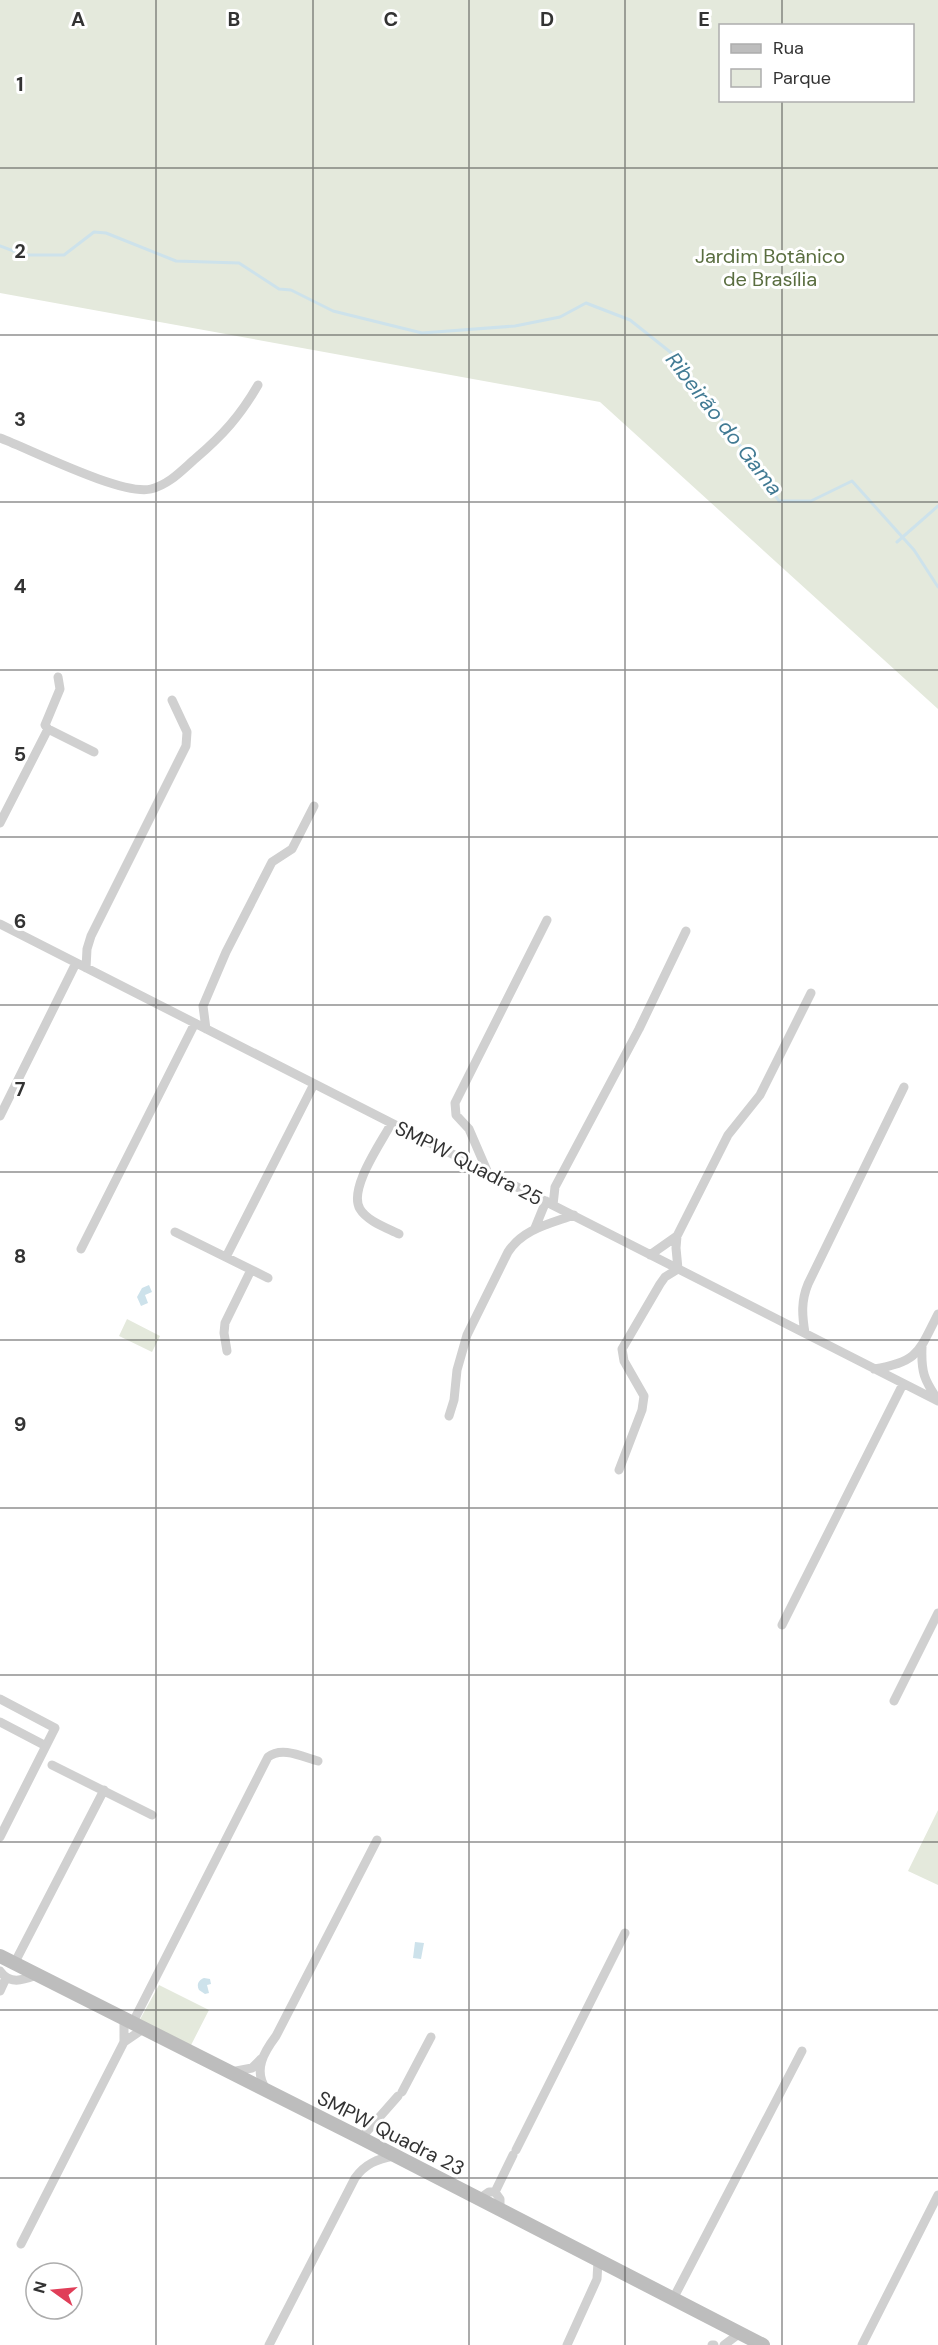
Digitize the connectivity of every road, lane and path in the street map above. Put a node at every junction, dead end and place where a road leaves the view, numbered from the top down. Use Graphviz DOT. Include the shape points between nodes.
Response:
graph roads {
  1 [pos="258,385"];
  2 [pos="0,438"];
  3 [pos="58,677"];
  4 [pos="172,700"];
  5 [pos="48,729"];
  6 [pos="94,752"];
  7 [pos="314,806"];
  8 [pos="0,823"];
  9 [pos="547,920"];
  10 [pos="0,924"];
  11 [pos="686,931"];
  12 [pos="76,963"];
  13 [pos="86,968"];
  14 [pos="811,993"];
  15 [pos="203,1006"];
  16 [pos="185,1018"];
  17 [pos="195,1023"];
  18 [pos="206,1029"];
  19 [pos="314,1084"];
  20 [pos="904,1087"];
  21 [pos="0,1116"];
  22 [pos="391,1124"];
  23 [pos="488,1173"];
  24 [pos="547,1202"];
  25 [pos="574,1215"];
  26 [pos="535,1228"];
  27 [pos="175,1232"];
  28 [pos="399,1234"];
  29 [pos="677,1236"];
  30 [pos="81,1250"];
  31 [pos="650,1255"];
  32 [pos="225,1257"];
  33 [pos="678,1269"];
  34 [pos="251,1270"];
  35 [pos="268,1278"];
  36 [pos="938,1314"];
  37 [pos="804,1333"];
  38 [pos="922,1347"];
  39 [pos="227,1351"];
  40 [pos="874,1369"];
  41 [pos="903,1384"];
  42 [pos="938,1401"];
  43 [pos="449,1416"];
  44 [pos="619,1470"];
  45 [pos="938,1613"];
  46 [pos="782,1625"];
  47 [pos="0,1699"];
  48 [pos="894,1701"];
  49 [pos="0,1722"];
  50 [pos="46,1746"];
  51 [pos="318,1761"];
  52 [pos="52,1765"];
  53 [pos="104,1790"];
  54 [pos="152,1815"];
  55 [pos="0,1837"];
  56 [pos="377,1840"];
  57 [pos="625,1933"];
  58 [pos="0,1956"];
  59 [pos="15,1964"];
  60 [pos="3,1975"];
  61 [pos="37,1975"];
  62 [pos="0,1991"];
  63 [pos="133,2024"];
  64 [pos="431,2037"];
  65 [pos="124,2043"];
  66 [pos="802,2051"];
  67 [pos="263,2057"];
  68 [pos="229,2072"];
  69 [pos="273,2095"];
  70 [pos="361,2138"];
  71 [pos="394,2156"];
  72 [pos="495,2192"];
  73 [pos="938,2195"];
  74 [pos="479,2199"];
  75 [pos="500,2210"];
  76 [pos="21,2244"];
  77 [pos="598,2261"];
  78 [pos="612,2268"];
  79 [pos="597,2279"];
  80 [pos="673,2299"];
  81 [pos="740,2333"];
  82 [pos="269,2345"];
  83 [pos="567,2345"];
  84 [pos="724,2345"];
  85 [pos="763,2345"];
  86 [pos="862,2345"];
  1 -- 2 [label="street" via="241,414 219,439 172,479 151,489 117,486"];
  3 -- 5 [label="street" via="60,689 45,722"];
  4 -- 13 [label="street" via="187,732 186,746 91,936"];
  5 -- 6 [label="street"];
  5 -- 8 [label="street"];
  7 -- 15 [label="street" via="292,849 272,862"];
  9 -- 23 [label="street" via="455,1103 456,1115 469,1129"];
  10 -- 12 [label="street, SMPW Quadra 25"];
  11 -- 24 [label="street"];
  12 -- 13 [label="street, SMPW Quadra 25"];
  12 -- 21 [label="street"];
  13 -- 16 [label="street, SMPW Quadra 25"];
  14 -- 29 [label="street" via="760,1095 728,1135"];
  15 -- 16 [label="street"];
  15 -- 18 [label="street"];
  16 -- 17 [label="street, SMPW Quadra 25"];
  17 -- 18 [label="street, SMPW Quadra 25"];
  17 -- 30 [label="street"];
  18 -- 19 [label="street, SMPW Quadra 25"];
  19 -- 22 [label="street, SMPW Quadra 25"];
  19 -- 32 [label="street"];
  20 -- 37 [label="street" via="802,1296"];
  22 -- 23 [label="street, SMPW Quadra 25"];
  22 -- 28 [label="street" via="358,1186 357,1201 364,1215"];
  23 -- 24 [label="street, SMPW Quadra 25"];
  24 -- 25 [label="street, SMPW Quadra 25"];
  24 -- 26 [label="street"];
  25 -- 26 [label="street"];
  25 -- 31 [label="street, SMPW Quadra 25"];
  26 -- 43 [label="street" via="513,1245 471,1326 457,1370"];
  27 -- 32 [label="street"];
  29 -- 31 [label="street"];
  29 -- 33 [label="street"];
  31 -- 33 [label="street, SMPW Quadra 25"];
  32 -- 34 [label="street"];
  33 -- 37 [label="street, SMPW Quadra 25"];
  33 -- 44 [label="street" via="660,1284 622,1349 624,1361 644,1396"];
  34 -- 35 [label="street"];
  34 -- 39 [label="street" via="225,1323"];
  36 -- 38 [label="street"];
  37 -- 40 [label="street, SMPW Quadra 25"];
  38 -- 40 [label="street" via="902,1363"];
  38 -- 42 [label="street" via="922,1373"];
  40 -- 41 [label="street, SMPW Quadra 25"];
  41 -- 42 [label="street, SMPW Quadra 25"];
  41 -- 46 [label="street"];
  45 -- 48 [label="street"];
  47 -- 50 [label="street" via="55,1728"];
  49 -- 50 [label="street"];
  50 -- 55 [label="street"];
  51 -- 63 [label="street" via="281,1751 268,1757"];
  52 -- 53 [label="street"];
  53 -- 54 [label="street"];
  53 -- 59 [label="street"];
  56 -- 67 [label="street"];
  57 -- 72 [label="street"];
  58 -- 59 [label="street, SMPW Quadra 23"];
  59 -- 61 [label="street, SMPW Quadra 23"];
  60 -- 61 [label="street" via="20,1980"];
  60 -- 62 [label="street"];
  61 -- 63 [label="street, SMPW Quadra 23"];
  63 -- 65 [label="street"];
  63 -- 65 [label="street"];
  63 -- 68 [label="street, SMPW Quadra 23"];
  64 -- 70 [label="street" via="400,2094"];
  65 -- 76 [label="street"];
  66 -- 80 [label="street"];
  67 -- 68 [label="street" via="252,2068"];
  67 -- 69 [label="street" via="261,2082"];
  68 -- 69 [label="street, SMPW Quadra 23"];
  69 -- 70 [label="street, SMPW Quadra 23"];
  70 -- 71 [label="street, SMPW Quadra 23"];
  71 -- 74 [label="street, SMPW Quadra 23"];
  71 -- 82 [label="street" via="366,2165 355,2178"];
  72 -- 74 [label="street"];
  72 -- 75 [label="street"];
  73 -- 86 [label="street"];
  74 -- 75 [label="street, SMPW Quadra 23"];
  75 -- 77 [label="street, SMPW Quadra 23"];
  77 -- 78 [label="street, SMPW Quadra 23"];
  77 -- 79 [label="street"];
  78 -- 79 [label="street"];
  78 -- 80 [label="street, SMPW Quadra 23"];
  79 -- 83 [label="street"];
  80 -- 81 [label="street, SMPW Quadra 23"];
  81 -- 84 [label="street"];
  81 -- 85 [label="street, SMPW Quadra 23"];
}
